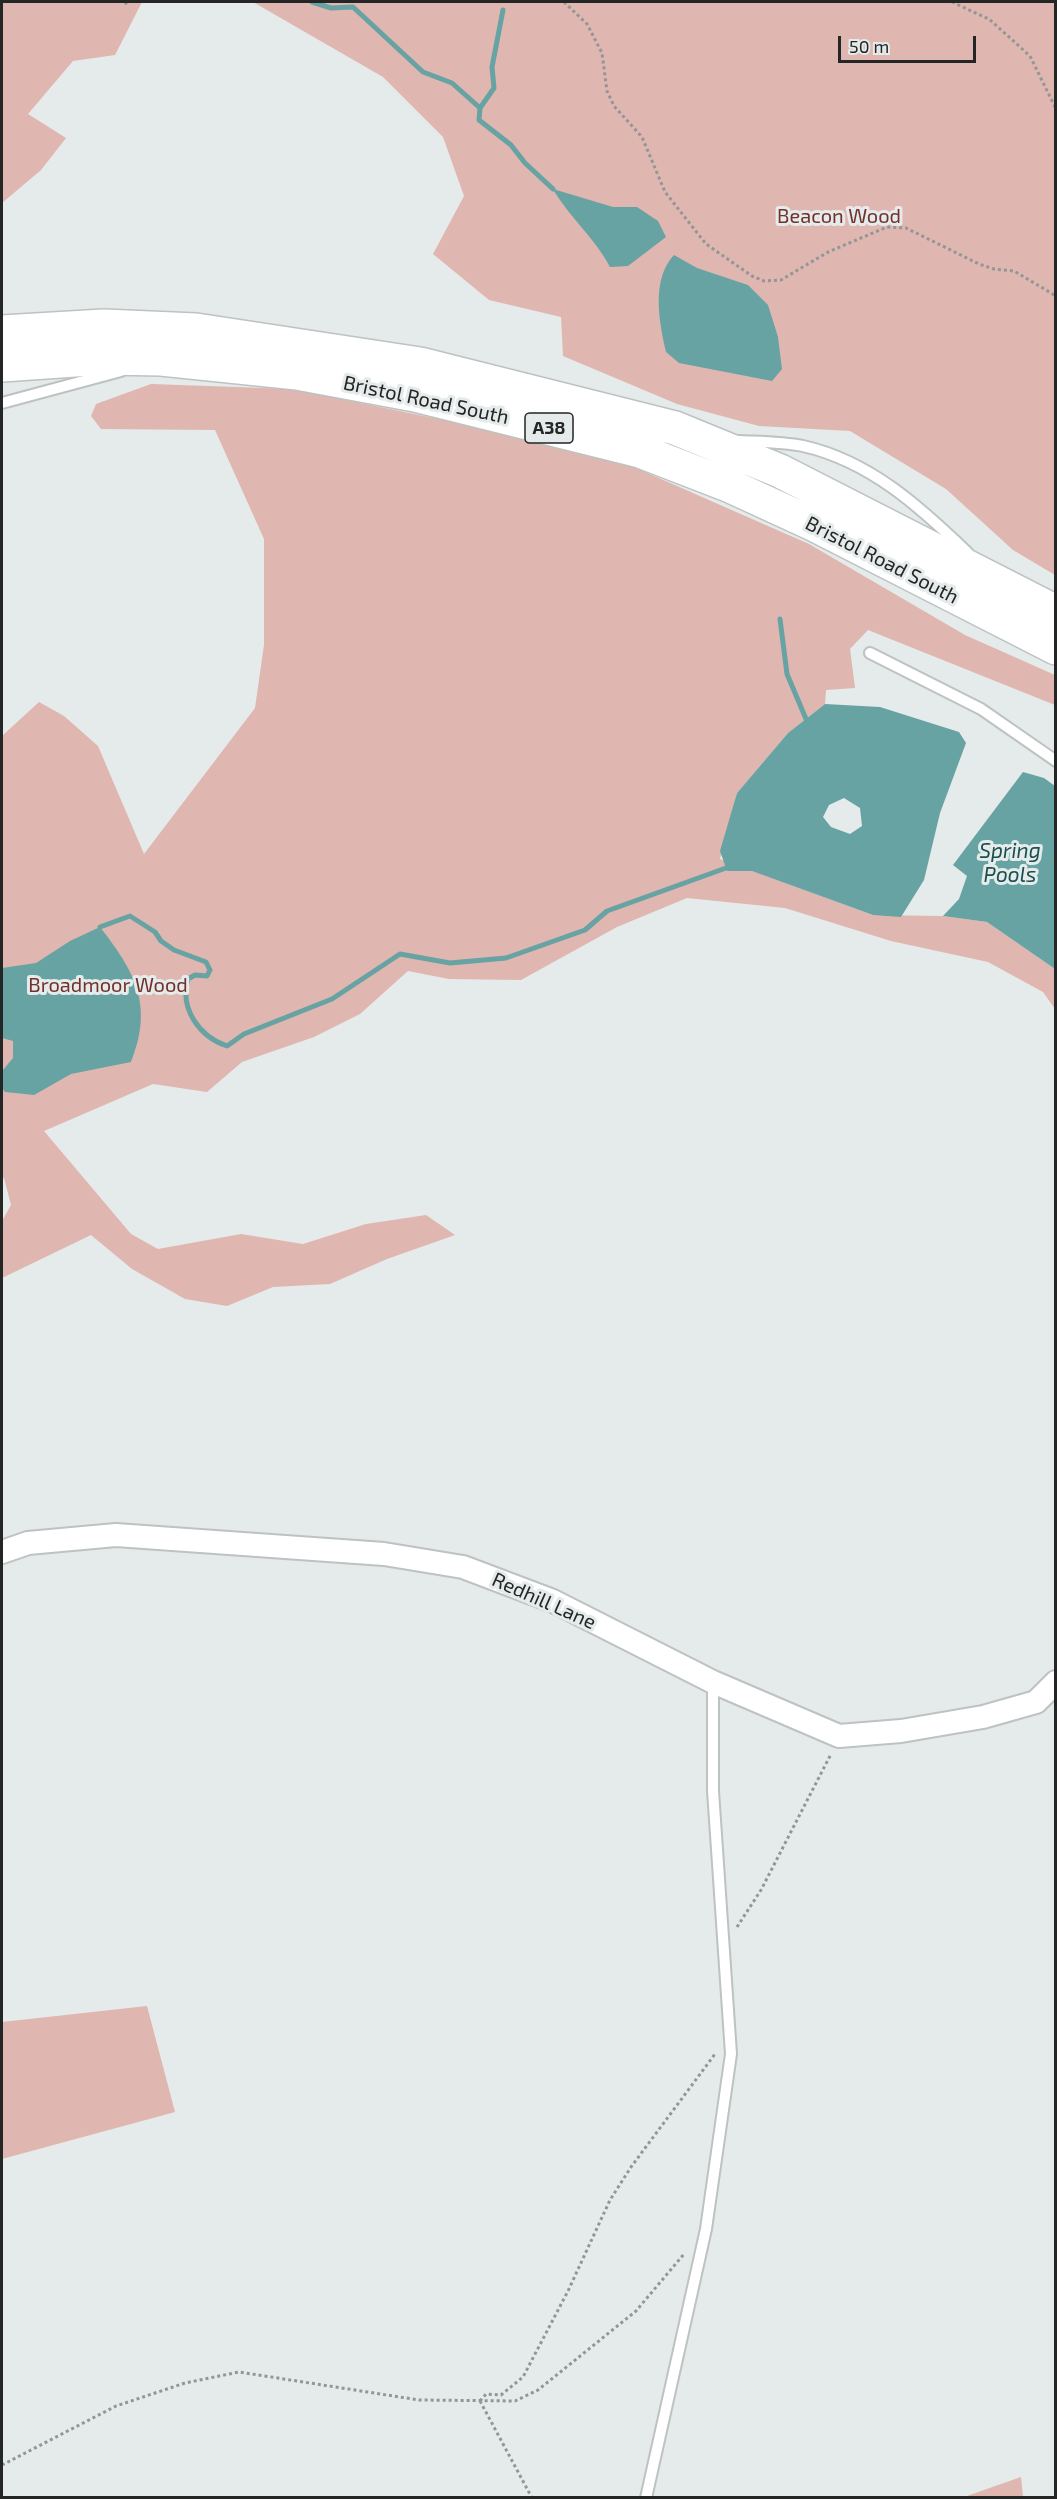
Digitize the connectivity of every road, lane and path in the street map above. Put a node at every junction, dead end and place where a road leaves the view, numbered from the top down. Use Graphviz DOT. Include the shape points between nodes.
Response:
graph roads {
  1 [pos="564,2"];
  2 [pos="952,2"];
  3 [pos="1056,110"];
  4 [pos="1056,296"];
  5 [pos="2,332"];
  6 [pos="161,359"];
  7 [pos="2,365"];
  8 [pos="2,403"];
  9 [pos="1056,612"];
  10 [pos="1056,648"];
  11 [pos="870,652"];
  12 [pos="1056,760"];
  13 [pos="2,1552"];
  14 [pos="713,1682"];
  15 [pos="1056,1682"];
  16 [pos="839,1736"];
  17 [pos="724,1946"];
  18 [pos="730,2037"];
  19 [pos="706,2229"];
  20 [pos="480,2401"];
  21 [pos="2,2465"];
  22 [pos="532,2498"];
  23 [pos="646,2498"];
  1 -- 4 [label="path" via="587,24 602,52 607,91 614,106 642,137 665,192 706,244 752,276 764,281 781,280 828,252 887,226 906,228 979,264 1014,271"];
  2 -- 3 [label="path" via="989,20 1030,56"];
  5 -- 9 [label="highway, Bristol Road South / A38" via="104,326 196,330 420,364 675,428 780,471"];
  6 -- 7 [label="highway, Bristol Road South / A38" via="104,358"];
  6 -- 8 [label="lane"];
  6 -- 10 [label="highway, Bristol Road South / A38" via="297,373 404,393 640,451 728,484 815,525"];
  11 -- 12 [label="lane" via="981,709"];
  13 -- 14 [label="street, Redhill Lane" via="28,1543 116,1535 384,1554 463,1567 553,1601"];
  14 -- 16 [label="street, Redhill Lane"];
  14 -- 17 [label="lane" via="713,1791"];
  15 -- 16 [label="street, Redhill Lane" via="1036,1701 983,1717 901,1731"];
  16 -- 17 [label="path" via="761,1890"];
  17 -- 18 [label="lane"];
  18 -- 19 [label="lane" via="731,2054"];
  18 -- 20 [label="path" via="663,2121 610,2200 523,2377 501,2395 486,2394"];
  19 -- 20 [label="path" via="636,2311 538,2390 515,2401"];
  19 -- 23 [label="lane"];
  20 -- 21 [label="path" via="419,2400 239,2372 185,2383 116,2406"];
  20 -- 22 [label="path"];
}
